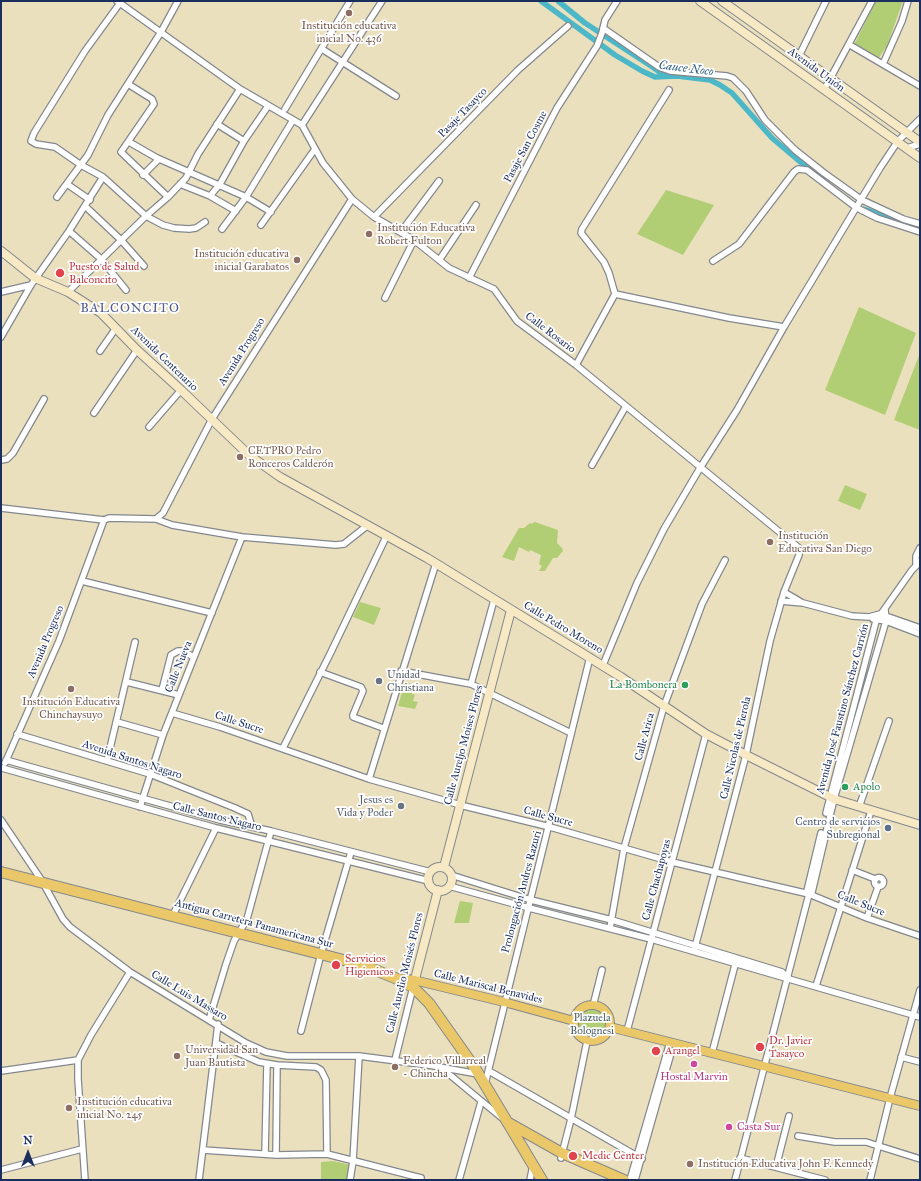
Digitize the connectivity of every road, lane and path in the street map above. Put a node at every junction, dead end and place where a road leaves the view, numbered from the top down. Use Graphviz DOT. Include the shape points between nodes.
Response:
graph roads {
  1 [pos="178,1"];
  2 [pos="350,1"];
  3 [pos="382,1"];
  4 [pos="617,1"];
  5 [pos="700,1"];
  6 [pos="722,1"];
  7 [pos="826,1"];
  8 [pos="872,1"];
  9 [pos="908,1"];
  10 [pos="119,2"];
  11 [pos="568,26"];
  12 [pos="603,31"];
  13 [pos="161,32"];
  14 [pos="850,45"];
  15 [pos="322,49"];
  16 [pos="799,56"];
  17 [pos="343,62"];
  18 [pos="883,64"];
  19 [pos="830,78"];
  20 [pos="128,84"];
  21 [pos="920,86"];
  22 [pos="240,89"];
  23 [pos="670,90"];
  24 [pos="824,90"];
  25 [pos="396,96"];
  26 [pos="268,106"];
  27 [pos="285,109"];
  28 [pos="920,119"];
  29 [pos="294,120"];
  30 [pos="217,124"];
  31 [pos="302,125"];
  32 [pos="906,132"];
  33 [pos="244,141"];
  34 [pos="898,141"];
  35 [pos="129,142"];
  36 [pos="920,143"];
  37 [pos="907,148"];
  38 [pos="315,149"];
  39 [pos="920,158"];
  40 [pos="160,159"];
  41 [pos="81,165"];
  42 [pos="190,172"];
  43 [pos="143,175"];
  44 [pos="103,176"];
  45 [pos="438,181"];
  46 [pos="67,184"];
  47 [pos="180,184"];
  48 [pos="220,184"];
  49 [pos="210,196"];
  50 [pos="57,197"];
  51 [pos="168,197"];
  52 [pos="246,197"];
  53 [pos="352,199"];
  54 [pos="90,200"];
  55 [pos="862,200"];
  56 [pos="476,204"];
  57 [pos="85,206"];
  58 [pos="857,208"];
  59 [pos="236,211"];
  60 [pos="271,212"];
  61 [pos="146,216"];
  62 [pos="374,217"];
  63 [pos="205,222"];
  64 [pos="920,224"];
  65 [pos="261,225"];
  66 [pos="222,229"];
  67 [pos="69,230"];
  68 [pos="401,232"];
  69 [pos="920,232"];
  70 [pos="121,240"];
  71 [pos="414,240"];
  72 [pos="1,251"];
  73 [pos="101,259"];
  74 [pos="440,259"];
  75 [pos="714,261"];
  76 [pos="144,266"];
  77 [pos="35,278"];
  78 [pos="469,278"];
  79 [pos="31,285"];
  80 [pos="126,290"];
  81 [pos="1,292"];
  82 [pos="68,292"];
  83 [pos="615,294"];
  84 [pos="385,298"];
  85 [pos="784,327"];
  86 [pos="116,328"];
  87 [pos="1,337"];
  88 [pos="137,350"];
  89 [pos="100,351"];
  90 [pos="576,365"];
  91 [pos="181,390"];
  92 [pos="44,400"];
  93 [pos="626,406"];
  94 [pos="94,413"];
  95 [pos="212,419"];
  96 [pos="149,427"];
  97 [pos="1,460"];
  98 [pos="592,465"];
  99 [pos="700,468"];
  100 [pos="1,508"];
  101 [pos="156,519"];
  102 [pos="104,520"];
  103 [pos="368,526"];
  104 [pos="386,535"];
  105 [pos="242,537"];
  106 [pos="920,548"];
  107 [pos="800,551"];
  108 [pos="725,560"];
  109 [pos="436,563"];
  110 [pos="918,563"];
  111 [pos="82,581"];
  112 [pos="784,592"];
  113 [pos="494,600"];
  114 [pos="781,601"];
  115 [pos="803,603"];
  116 [pos="885,609"];
  117 [pos="511,610"];
  118 [pos="212,613"];
  119 [pos="880,614"];
  120 [pos="520,616"];
  121 [pos="869,617"];
  122 [pos="886,619"];
  123 [pos="876,620"];
  124 [pos="507,628"];
  125 [pos="920,628"];
  126 [pos="920,634"];
  127 [pos="135,642"];
  128 [pos="194,657"];
  129 [pos="590,657"];
  130 [pos="603,665"];
  131 [pos="401,671"];
  132 [pos="320,672"];
  133 [pos="127,682"];
  134 [pos="472,684"];
  135 [pos="162,690"];
  136 [pos="489,692"];
  137 [pos="179,696"];
  138 [pos="664,706"];
  139 [pos="172,713"];
  140 [pos="889,721"];
  141 [pos="117,722"];
  142 [pos="383,728"];
  143 [pos="571,733"];
  144 [pos="17,734"];
  145 [pos="706,734"];
  146 [pos="163,735"];
  147 [pos="283,748"];
  148 [pos="746,756"];
  149 [pos="6,760"];
  150 [pos="107,761"];
  151 [pos="2,769"];
  152 [pos="150,774"];
  153 [pos="369,778"];
  154 [pos="832,798"];
  155 [pos="142,799"];
  156 [pos="460,804"];
  157 [pos="140,807"];
  158 [pos="859,807"];
  159 [pos="871,811"];
  160 [pos="1,820"];
  161 [pos="920,825"];
  162 [pos="252,827"];
  163 [pos="550,827"];
  164 [pos="216,828"];
  165 [pos="271,831"];
  166 [pos="269,840"];
  167 [pos="624,848"];
  168 [pos="351,852"];
  169 [pos="348,861"];
  170 [pos="672,862"];
  171 [pos="444,868"];
  172 [pos="852,870"];
  173 [pos="1,872"];
  174 [pos="431,872"];
  175 [pos="715,872"];
  176 [pos="451,875"];
  177 [pos="42,881"];
  178 [pos="429,881"];
  179 [pos="449,886"];
  180 [pos="438,890"];
  181 [pos="809,894"];
  182 [pos="531,900"];
  183 [pos="840,907"];
  184 [pos="529,908"];
  185 [pos="173,916"];
  186 [pos="867,918"];
  187 [pos="612,920"];
  188 [pos="610,928"];
  189 [pos="239,932"];
  190 [pos="652,936"];
  191 [pos="920,936"];
  192 [pos="694,949"];
  193 [pos="321,954"];
  194 [pos="736,961"];
  195 [pos="602,970"];
  196 [pos="130,972"];
  197 [pos="787,977"];
  198 [pos="413,984"];
  199 [pos="816,986"];
  200 [pos="920,990"];
  201 [pos="504,1002"];
  202 [pos="593,1006"];
  203 [pos="913,1015"];
  204 [pos="920,1017"];
  205 [pos="210,1020"];
  206 [pos="574,1021"];
  207 [pos="218,1024"];
  208 [pos="610,1027"];
  209 [pos="301,1031"];
  210 [pos="627,1031"];
  211 [pos="587,1041"];
  212 [pos="216,1043"];
  213 [pos="672,1043"];
  214 [pos="712,1053"];
  215 [pos="359,1056"];
  216 [pos="901,1057"];
  217 [pos="78,1060"];
  218 [pos="395,1060"];
  219 [pos="920,1062"];
  220 [pos="267,1064"];
  221 [pos="277,1065"];
  222 [pos="434,1066"];
  223 [pos="764,1066"];
  224 [pos="1,1071"];
  225 [pos="489,1071"];
  226 [pos="478,1074"];
  227 [pos="485,1085"];
  228 [pos="890,1098"];
  229 [pos="481,1102"];
  230 [pos="920,1106"];
  231 [pos="789,1116"];
  232 [pos="571,1119"];
  233 [pos="510,1126"];
  234 [pos="798,1136"];
  235 [pos="879,1145"];
  236 [pos="82,1149"];
  237 [pos="203,1150"];
  238 [pos="265,1154"];
  239 [pos="327,1154"];
  240 [pos="276,1155"];
  241 [pos="561,1155"];
  242 [pos="639,1158"];
  243 [pos="740,1158"];
  244 [pos="920,1159"];
  245 [pos="353,1161"];
  246 [pos="533,1165"];
  247 [pos="776,1167"];
  248 [pos="1,1170"];
  249 [pos="421,1178"];
  250 [pos="85,1180"];
  251 [pos="199,1180"];
  252 [pos="350,1180"];
  253 [pos="459,1180"];
  254 [pos="530,1180"];
  255 [pos="542,1180"];
  256 [pos="606,1180"];
  257 [pos="624,1180"];
  258 [pos="630,1180"];
  259 [pos="635,1180"];
  260 [pos="735,1180"];
  261 [pos="825,1180"];
  262 [pos="870,1180"];
  1 -- 13 [label="street"];
  2 -- 15 [label="street"];
  3 -- 17 [label="street"];
  4 -- 12 [label="street, Pasaje San Cosme" via="606,18"];
  5 -- 24 [label="main road, Avenida Unión"];
  6 -- 16 [label="main road, Avenida Unión"];
  7 -- 16 [label="street"];
  8 -- 14 [label="street"];
  9 -- 18 [label="street"];
  10 -- 13 [label="street"];
  10 -- 41 [label="street" via="31,138 33,143 55,148"];
  11 -- 62 [label="street, Pasaje Tasayco" via="518,70"];
  12 -- 55 [label="street" via="670,71 733,78 746,91 765,120 795,150"];
  12 -- 78 [label="street, Pasaje San Cosme" via="597,46 557,108"];
  13 -- 20 [label="street"];
  13 -- 22 [label="street"];
  14 -- 18 [label="street"];
  14 -- 19 [label="street"];
  15 -- 17 [label="street"];
  15 -- 27 [label="street"];
  16 -- 19 [label="main road, Avenida Unión"];
  17 -- 25 [label="street"];
  17 -- 31 [label="street"];
  18 -- 21 [label="street"];
  19 -- 24 [label="street"];
  19 -- 32 [label="main road, Avenida Unión"];
  20 -- 35 [label="street" via="152,99 154,104"];
  20 -- 41 [label="street"];
  22 -- 26 [label="street"];
  22 -- 30 [label="street"];
  23 -- 83 [label="street" via="582,229 581,233 604,262"];
  24 -- 34 [label="main road, Avenida Unión"];
  26 -- 29 [label="street"];
  26 -- 33 [label="street"];
  28 -- 32 [label="street"];
  29 -- 31 [label="street"];
  29 -- 52 [label="street"];
  30 -- 33 [label="street"];
  30 -- 42 [label="street"];
  31 -- 38 [label="street, Calle Rosario"];
  32 -- 34 [label="street"];
  32 -- 36 [label="main road, Avenida Unión"];
  33 -- 48 [label="street"];
  34 -- 37 [label="main road, Avenida Unión"];
  34 -- 55 [label="street"];
  35 -- 40 [label="street"];
  35 -- 43 [label="street" via="121,152"];
  36 -- 37 [label="street"];
  37 -- 39 [label="main road, Avenida Unión"];
  38 -- 53 [label="street, Calle Rosario"];
  38 -- 60 [label="street"];
  40 -- 42 [label="street"];
  40 -- 43 [label="street"];
  41 -- 44 [label="street"];
  41 -- 46 [label="street"];
  42 -- 47 [label="street"];
  42 -- 48 [label="street"];
  43 -- 51 [label="street"];
  44 -- 54 [label="street"];
  44 -- 61 [label="street"];
  45 -- 68 [label="street"];
  46 -- 50 [label="street"];
  46 -- 54 [label="street"];
  47 -- 49 [label="street"];
  47 -- 51 [label="street"];
  48 -- 49 [label="street"];
  48 -- 52 [label="street"];
  49 -- 59 [label="street"];
  51 -- 61 [label="street"];
  52 -- 59 [label="street"];
  52 -- 60 [label="street"];
  53 -- 62 [label="street, Calle Rosario"];
  53 -- 95 [label="street, Avenida Progreso"];
  54 -- 57 [label="street"];
  55 -- 58 [label="street"];
  55 -- 64 [label="street"];
  56 -- 74 [label="street"];
  57 -- 67 [label="street"];
  57 -- 70 [label="street"];
  58 -- 69 [label="street" via="877,218"];
  58 -- 75 [label="street" via="807,170 802,169 794,172 739,244"];
  58 -- 85 [label="street"];
  59 -- 66 [label="street"];
  60 -- 65 [label="street"];
  61 -- 63 [label="street" via="174,228 196,228"];
  61 -- 70 [label="street"];
  62 -- 68 [label="street, Calle Rosario"];
  67 -- 73 [label="street"];
  67 -- 77 [label="street"];
  68 -- 71 [label="street, Calle Rosario"];
  70 -- 73 [label="street"];
  70 -- 76 [label="street"];
  71 -- 74 [label="street, Calle Rosario"];
  71 -- 84 [label="street"];
  72 -- 77 [label="main road, Avenida Centenario"];
  73 -- 80 [label="street"];
  73 -- 82 [label="street"];
  74 -- 78 [label="street, Calle Rosario" via="449,268"];
  77 -- 79 [label="street"];
  77 -- 82 [label="main road, Avenida Centenario"];
  78 -- 90 [label="street, Calle Rosario" via="494,289 517,321"];
  79 -- 81 [label="street"];
  79 -- 87 [label="street"];
  82 -- 86 [label="main road, Avenida Centenario" via="90,304"];
  83 -- 85 [label="street"];
  83 -- 90 [label="street"];
  85 -- 99 [label="street" via="737,410"];
  86 -- 88 [label="main road, Avenida Centenario"];
  86 -- 89 [label="street"];
  88 -- 91 [label="main road, Avenida Centenario"];
  88 -- 94 [label="street"];
  90 -- 93 [label="street, Calle Rosario"];
  91 -- 95 [label="main road, Avenida Centenario"];
  91 -- 96 [label="street"];
  92 -- 97 [label="street" via="13,453 7,459"];
  93 -- 98 [label="street"];
  93 -- 99 [label="street, Calle Rosario"];
  95 -- 101 [label="street, Avenida Progreso" via="163,513"];
  95 -- 103 [label="main road, Calle Pedro Moreno" via="249,455 280,478"];
  99 -- 107 [label="street, Calle Rosario" via="798,546"];
  99 -- 130 [label="street" via="664,529"];
  100 -- 102 [label="street"];
  101 -- 102 [label="street"];
  101 -- 105 [label="street" via="172,525"];
  102 -- 111 [label="street, Avenida Progreso"];
  103 -- 104 [label="main road, Calle Pedro Moreno"];
  103 -- 105 [label="street" via="340,545"];
  104 -- 109 [label="main road, Calle Pedro Moreno"];
  104 -- 132 [label="street"];
  105 -- 118 [label="street, Calle Nueva"];
  106 -- 110 [label="street" via="916,556"];
  107 -- 112 [label="street, Calle Nicolas de Pierola"];
  108 -- 138 [label="street, Calle Arica" via="702,604"];
  109 -- 113 [label="main road, Calle Pedro Moreno"];
  109 -- 131 [label="street"];
  110 -- 116 [label="street, Avenida José Faustino Sánchez Carrión"];
  111 -- 118 [label="street"];
  111 -- 144 [label="street, Avenida Progreso" via="59,641"];
  112 -- 114 [label="street, Calle Nicolas de Pierola"];
  112 -- 115 [label="street"];
  113 -- 117 [label="main road, Calle Pedro Moreno"];
  113 -- 134 [label="street"];
  114 -- 115 [label="street"];
  114 -- 148 [label="street, Calle Nicolas de Pierola"];
  115 -- 121 [label="street" via="852,616"];
  116 -- 119 [label="street, Avenida José Faustino Sánchez Carrión"];
  116 -- 122 [label="street"];
  117 -- 120 [label="main road, Calle Pedro Moreno"];
  117 -- 124 [label="main road, Calle Aureljo Moises Flores"];
  118 -- 128 [label="street, Calle Nueva"];
  119 -- 121 [label="street"];
  119 -- 122 [label="street"];
  119 -- 123 [label="street, Avenida José Faustino Sánchez Carrión"];
  120 -- 124 [label="main road"];
  120 -- 129 [label="main road, Calle Pedro Moreno"];
  121 -- 123 [label="street"];
  122 -- 123 [label="street"];
  122 -- 125 [label="street"];
  122 -- 126 [label="street"];
  122 -- 154 [label="street, Avenida José Faustino Sánchez Carrión"];
  123 -- 154 [label="street, Avenida José Faustino Sánchez Carrión"];
  124 -- 136 [label="main road, Calle Aureljo Moises Flores"];
  127 -- 133 [label="street"];
  128 -- 135 [label="street" via="182,651 171,655"];
  128 -- 137 [label="street, Calle Nueva"];
  129 -- 130 [label="main road, Calle Pedro Moreno"];
  129 -- 143 [label="street, Prolongación Andres Razuri"];
  130 -- 138 [label="main road, Calle Pedro Moreno"];
  131 -- 134 [label="street"];
  131 -- 142 [label="street"];
  132 -- 142 [label="street" via="361,687 363,690 353,717"];
  132 -- 147 [label="street"];
  133 -- 135 [label="street"];
  133 -- 141 [label="street"];
  134 -- 136 [label="street"];
  135 -- 137 [label="street"];
  136 -- 143 [label="street"];
  136 -- 156 [label="main road, Calle Aureljo Moises Flores"];
  137 -- 139 [label="street, Calle Nueva"];
  138 -- 145 [label="main road, Calle Pedro Moreno"];
  138 -- 167 [label="street, Calle Arica"];
  139 -- 146 [label="street, Calle Nueva"];
  139 -- 147 [label="street, Calle Sucre"];
  140 -- 158 [label="street"];
  141 -- 146 [label="street"];
  141 -- 150 [label="street"];
  142 -- 153 [label="street"];
  143 -- 163 [label="street, Prolongación Andres Razuri"];
  144 -- 149 [label="street, Avenida Progreso"];
  144 -- 150 [label="street, Avenida Santos Nagaro"];
  145 -- 148 [label="main road, Calle Pedro Moreno"];
  145 -- 170 [label="street, Calle Chachapoyas"];
  146 -- 152 [label="street, Calle Nueva"];
  147 -- 153 [label="street, Calle Sucre"];
  148 -- 154 [label="main road, Calle Pedro Moreno"];
  148 -- 175 [label="street, Calle Nicolas de Pierola"];
  149 -- 151 [label="street, Avenida Progreso"];
  149 -- 155 [label="street, Calle Santos Nagaro"];
  150 -- 152 [label="street, Avenida Santos Nagaro"];
  151 -- 157 [label="street, Calle Santos Nagaro"];
  152 -- 155 [label="street, Calle Nueva"];
  152 -- 162 [label="street, Avenida Santos Nagaro" via="248,814"];
  153 -- 156 [label="street, Calle Sucre"];
  154 -- 158 [label="main road, Calle Pedro Moreno"];
  154 -- 181 [label="street, Avenida José Faustino Sánchez Carrión" via="812,892"];
  155 -- 157 [label="street, Calle Nueva"];
  155 -- 162 [label="street, Calle Santos Nagaro"];
  156 -- 163 [label="street, Calle Sucre"];
  156 -- 171 [label="main road, Calle Aureljo Moises Flores"];
  157 -- 164 [label="street, Calle Santos Nagaro"];
  158 -- 159 [label="main road, Calle Pedro Moreno"];
  159 -- 161 [label="main road, Calle Pedro Moreno"];
  159 -- 172 [label="street"];
  160 -- 177 [label="street, Calle Luis Massaro"];
  162 -- 165 [label="street, Calle Santos Nagaro"];
  163 -- 167 [label="street, Calle Sucre"];
  163 -- 182 [label="street, Prolongación Andres Razuri"];
  164 -- 166 [label="street, Calle Santos Nagaro"];
  164 -- 185 [label="street"];
  165 -- 166 [label="street"];
  165 -- 168 [label="street, Calle Santos Nagaro"];
  166 -- 169 [label="street, Calle Santos Nagaro"];
  166 -- 189 [label="street" via="247,919"];
  167 -- 170 [label="street, Calle Sucre"];
  167 -- 187 [label="street, Calle Arica"];
  168 -- 169 [label="street"];
  168 -- 174 [label="street, Calle Santos Nagaro"];
  169 -- 178 [label="street, Calle Santos Nagaro"];
  169 -- 193 [label="street"];
  170 -- 175 [label="street, Calle Sucre"];
  170 -- 190 [label="street, Calle Chachapoyas"];
  171 -- 174 [label="main road" via="436,868"];
  171 -- 176 [label="main road"];
  172 -- 183 [label="street"];
  172 -- 186 [label="street" via="876,879 882,878 884,882 878,887"];
  173 -- 177 [label="highway, Antigua Carretera Panamericana Sur"];
  174 -- 178 [label="main road"];
  175 -- 181 [label="street, Calle Sucre"];
  175 -- 192 [label="street, Calle Nicolas de Pierola"];
  176 -- 179 [label="main road"];
  176 -- 182 [label="street"];
  177 -- 185 [label="highway, Antigua Carretera Panamericana Sur"];
  177 -- 196 [label="street, Calle Luis Massaro" via="62,919"];
  178 -- 180 [label="main road"];
  179 -- 180 [label="main road"];
  179 -- 184 [label="street"];
  180 -- 198 [label="main road, Calle Aurelio Moisés Flores"];
  181 -- 183 [label="street, Calle Sucre"];
  181 -- 197 [label="street, Avenida José Faustino Sánchez Carrión"];
  182 -- 184 [label="street, Prolongación Andres Razuri"];
  182 -- 187 [label="street"];
  183 -- 186 [label="street, Calle Sucre"];
  183 -- 199 [label="street"];
  184 -- 188 [label="street"];
  184 -- 201 [label="street, Prolongación Andres Razuri"];
  185 -- 189 [label="highway, Antigua Carretera Panamericana Sur"];
  186 -- 191 [label="street, Calle Sucre"];
  187 -- 188 [label="street, Calle Arica"];
  187 -- 190 [label="street"];
  188 -- 190 [label="street"];
  189 -- 193 [label="highway, Antigua Carretera Panamericana Sur"];
  189 -- 205 [label="street" via="226,964"];
  190 -- 192 [label="street"];
  190 -- 210 [label="street, Calle Chachapoyas"];
  192 -- 194 [label="street"];
  193 -- 198 [label="highway, Antigua Carretera Panamericana Sur" via="363,965"];
  193 -- 209 [label="street"];
  194 -- 197 [label="street"];
  194 -- 214 [label="street"];
  195 -- 202 [label="street"];
  196 -- 205 [label="street, Calle Luis Massaro"];
  196 -- 217 [label="street"];
  197 -- 199 [label="street"];
  197 -- 223 [label="street, Avenida José Faustino Sánchez Carrión"];
  198 -- 201 [label="main road, Calle Mariscal Benavides"];
  198 -- 218 [label="street, Calle Aurelio Moisés Flores"];
  198 -- 226 [label="highway, Antigua Carretera Panamericana Sur"];
  199 -- 203 [label="street"];
  200 -- 203 [label="street"];
  201 -- 206 [label="main road, Calle Mariscal Benavides"];
  201 -- 225 [label="street, Prolongación Andres Razuri"];
  202 -- 206 [label="main road" via="583,1008"];
  202 -- 208 [label="main road" via="606,1012"];
  203 -- 204 [label="street"];
  203 -- 216 [label="street"];
  205 -- 207 [label="street, Calle Luis Massaro"];
  206 -- 211 [label="main road" via="578,1035"];
  207 -- 212 [label="street"];
  207 -- 215 [label="street, Calle Luis Massaro" via="246,1043 266,1052 287,1056"];
  208 -- 210 [label="main road"];
  208 -- 211 [label="main road" via="599,1040"];
  210 -- 213 [label="main road"];
  211 -- 232 [label="street"];
  212 -- 220 [label="street"];
  212 -- 237 [label="street"];
  213 -- 214 [label="main road"];
  213 -- 242 [label="street"];
  214 -- 223 [label="main road"];
  215 -- 218 [label="street, Calle Luis Massaro"];
  215 -- 245 [label="street"];
  216 -- 219 [label="street"];
  216 -- 228 [label="street"];
  217 -- 224 [label="street"];
  217 -- 236 [label="street"];
  218 -- 222 [label="street, Calle Luis Massaro"];
  220 -- 221 [label="street"];
  220 -- 238 [label="street"];
  221 -- 239 [label="street" via="316,1067 321,1070 326,1080"];
  221 -- 240 [label="street"];
  222 -- 226 [label="street, Calle Luis Massaro"];
  222 -- 229 [label="street, Calle Luis Massaro" via="450,1075"];
  223 -- 228 [label="main road"];
  223 -- 243 [label="street, Avenida José Faustino Sánchez Carrión"];
  225 -- 227 [label="street, Prolongación Andres Razuri"];
  225 -- 232 [label="street"];
  226 -- 227 [label="highway, Antigua Carretera Panamericana Sur"];
  227 -- 233 [label="highway, Antigua Carretera Panamericana Sur"];
  228 -- 230 [label="main road"];
  228 -- 235 [label="street"];
  229 -- 233 [label="street, Calle Luis Massaro"];
  229 -- 253 [label="street"];
  231 -- 247 [label="street"];
  232 -- 241 [label="street"];
  232 -- 242 [label="street"];
  233 -- 241 [label="highway"];
  233 -- 246 [label="highway, Antigua Carretera Panamericana Sur"];
  234 -- 235 [label="street"];
  235 -- 244 [label="street"];
  235 -- 262 [label="street"];
  236 -- 248 [label="street"];
  236 -- 250 [label="street"];
  237 -- 238 [label="street"];
  237 -- 251 [label="street"];
  238 -- 240 [label="street"];
  239 -- 240 [label="street"];
  239 -- 245 [label="street"];
  241 -- 256 [label="highway"];
  241 -- 257 [label="highway"];
  242 -- 258 [label="street"];
  242 -- 259 [label="street"];
  243 -- 247 [label="street"];
  243 -- 260 [label="street, Avenida José Faustino Sánchez Carrión"];
  245 -- 249 [label="street"];
  245 -- 252 [label="street"];
  246 -- 254 [label="street"];
  246 -- 255 [label="highway, Antigua Carretera Panamericana Sur"];
  247 -- 261 [label="street"];
}
